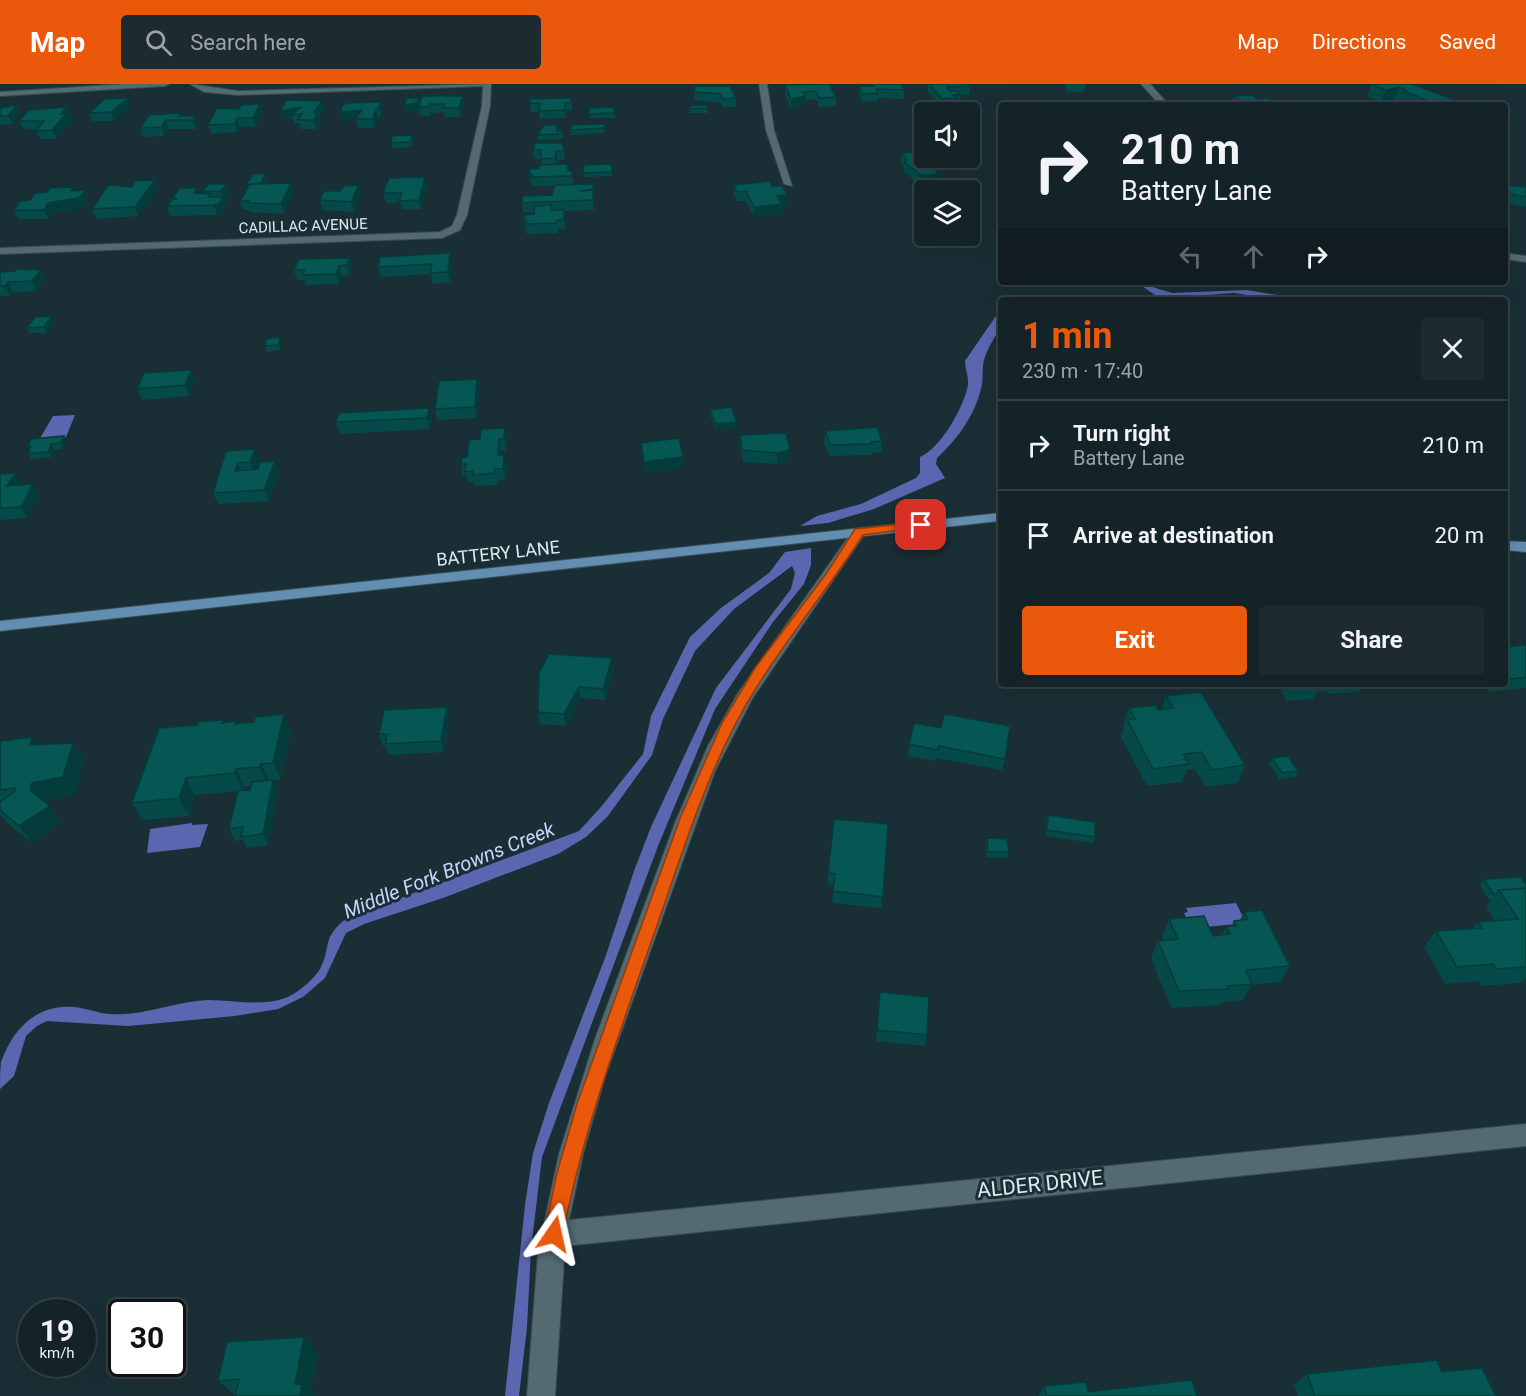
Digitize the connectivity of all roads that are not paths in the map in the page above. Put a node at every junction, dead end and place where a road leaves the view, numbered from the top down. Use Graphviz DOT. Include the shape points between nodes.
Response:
graph roads {
  1 [pos="165,84"];
  2 [pos="194,84"];
  3 [pos="481,84"];
  4 [pos="487,84"];
  5 [pos="763,84"];
  6 [pos="1145,84"];
  7 [pos="0,94"];
  8 [pos="1162,102"];
  9 [pos="789,184"];
  10 [pos="0,251"];
  11 [pos="1508,257"];
  12 [pos="1526,259"];
  13 [pos="998,517"];
  14 [pos="859,532"];
  15 [pos="1508,545"];
  16 [pos="1526,547"];
  17 [pos="0,626"];
  18 [pos="1526,1135"];
  19 [pos="554,1234"];
  20 [pos="541,1396"];
  1 -- 7 [label="street"];
  2 -- 3 [label="street" via="209,91 238,93"];
  4 -- 10 [label="street, CADILLAC AVENUE" via="486,106 462,214 456,228 442,235"];
  5 -- 9 [label="street" via="770,130"];
  6 -- 8 [label="street"];
  11 -- 12 [label="street"];
  13 -- 14 [label="main road, BATTERY LANE"];
  14 -- 17 [label="main road, BATTERY LANE"];
  14 -- 19 [label="street" via="761,668 729,723 688,816 586,1104"];
  15 -- 16 [label="main road"];
  18 -- 19 [label="street, ALDER DRIVE"];
  19 -- 20 [label="street"];
}
